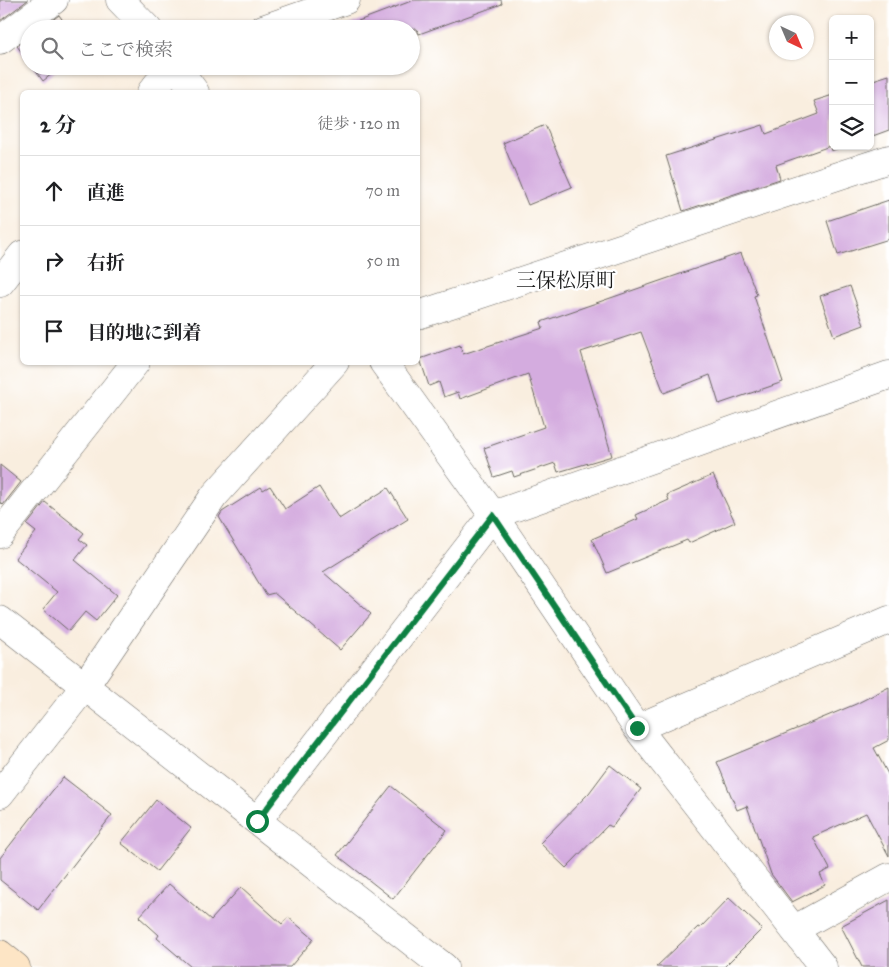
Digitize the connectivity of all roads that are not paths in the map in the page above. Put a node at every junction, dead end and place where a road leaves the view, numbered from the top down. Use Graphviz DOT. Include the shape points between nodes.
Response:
graph roads {
  1 [pos="54,0"];
  2 [pos="120,0"];
  3 [pos="346,0"];
  4 [pos="27,20"];
  5 [pos="139,20"];
  6 [pos="289,20"];
  7 [pos="20,25"];
  8 [pos="0,40"];
  9 [pos="165,75"];
  10 [pos="183,75"];
  11 [pos="153,90"];
  12 [pos="194,90"];
  13 [pos="889,159"];
  14 [pos="20,258"];
  15 [pos="0,283"];
  16 [pos="420,314"];
  17 [pos="134,365"];
  18 [pos="332,365"];
  19 [pos="385,365"];
  20 [pos="889,375"];
  21 [pos="493,515"];
  22 [pos="0,534"];
  23 [pos="0,620"];
  24 [pos="889,620"];
  25 [pos="85,686"];
  26 [pos="637,728"];
  27 [pos="0,794"];
  28 [pos="257,821"];
  29 [pos="889,877"];
  30 [pos="795,929"];
  31 [pos="0,954"];
  32 [pos="16,967"];
  33 [pos="444,967"];
  34 [pos="823,967"];
  1 -- 4 [label="street"];
  2 -- 5 [label="street"];
  3 -- 6 [label="street"];
  7 -- 8 [label="street"];
  9 -- 11 [label="street"];
  10 -- 12 [label="street"];
  13 -- 16 [label="street"];
  14 -- 15 [label="street"];
  17 -- 22 [label="street"];
  18 -- 25 [label="street" via="214,496"];
  19 -- 21 [label="street"];
  20 -- 21 [label="street"];
  21 -- 26 [label="street"];
  21 -- 28 [label="street"];
  23 -- 25 [label="street"];
  24 -- 26 [label="street"];
  25 -- 27 [label="street"];
  25 -- 28 [label="street"];
  26 -- 30 [label="street"];
  28 -- 33 [label="street"];
  29 -- 30 [label="street"];
  30 -- 34 [label="street"];
  31 -- 32 [label="street"];
}
